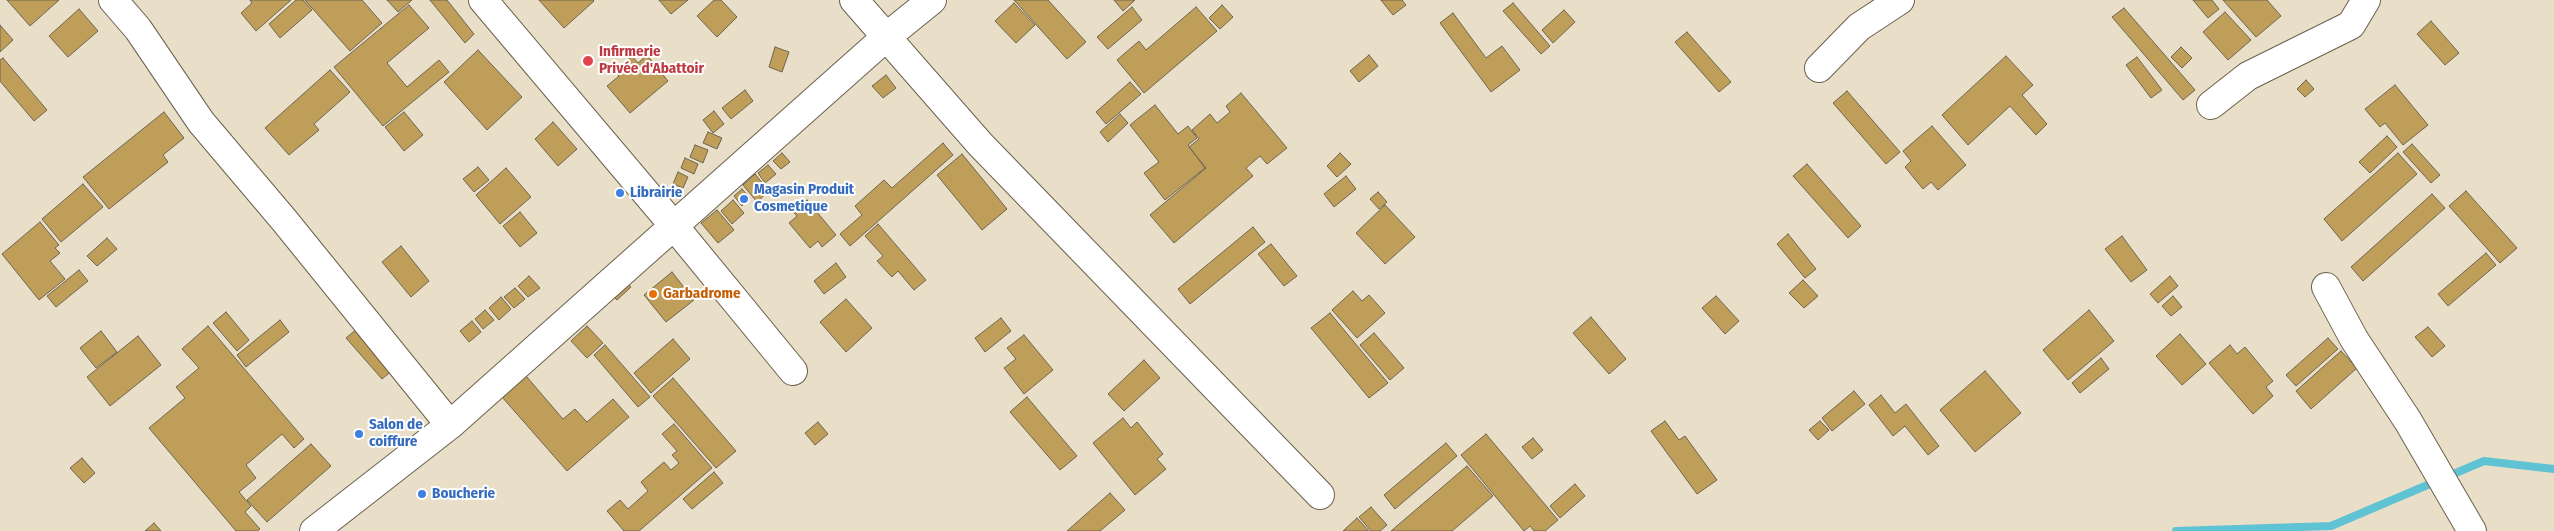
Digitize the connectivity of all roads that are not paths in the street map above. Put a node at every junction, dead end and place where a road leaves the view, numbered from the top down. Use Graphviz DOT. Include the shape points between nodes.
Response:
graph roads {
  1 [pos="113,0"];
  2 [pos="483,0"];
  3 [pos="854,0"];
  4 [pos="932,0"];
  5 [pos="1900,0"];
  6 [pos="2366,0"];
  7 [pos="885,38"];
  8 [pos="1819,68"];
  9 [pos="2211,105"];
  10 [pos="674,226"];
  11 [pos="2326,286"];
  12 [pos="793,371"];
  13 [pos="450,425"];
  14 [pos="1320,495"];
  15 [pos="314,531"];
  16 [pos="2472,531"];
  1 -- 13 [label="street" via="138,29 201,122"];
  2 -- 10 [label="street"];
  3 -- 7 [label="street"];
  4 -- 7 [label="street"];
  5 -- 8 [label="street" via="1859,27"];
  6 -- 9 [label="street" via="2350,26 2248,76"];
  7 -- 10 [label="street"];
  7 -- 14 [label="street" via="980,144"];
  10 -- 12 [label="street"];
  10 -- 13 [label="street"];
  11 -- 16 [label="street" via="2354,339 2408,421"];
  13 -- 15 [label="street"];
}
